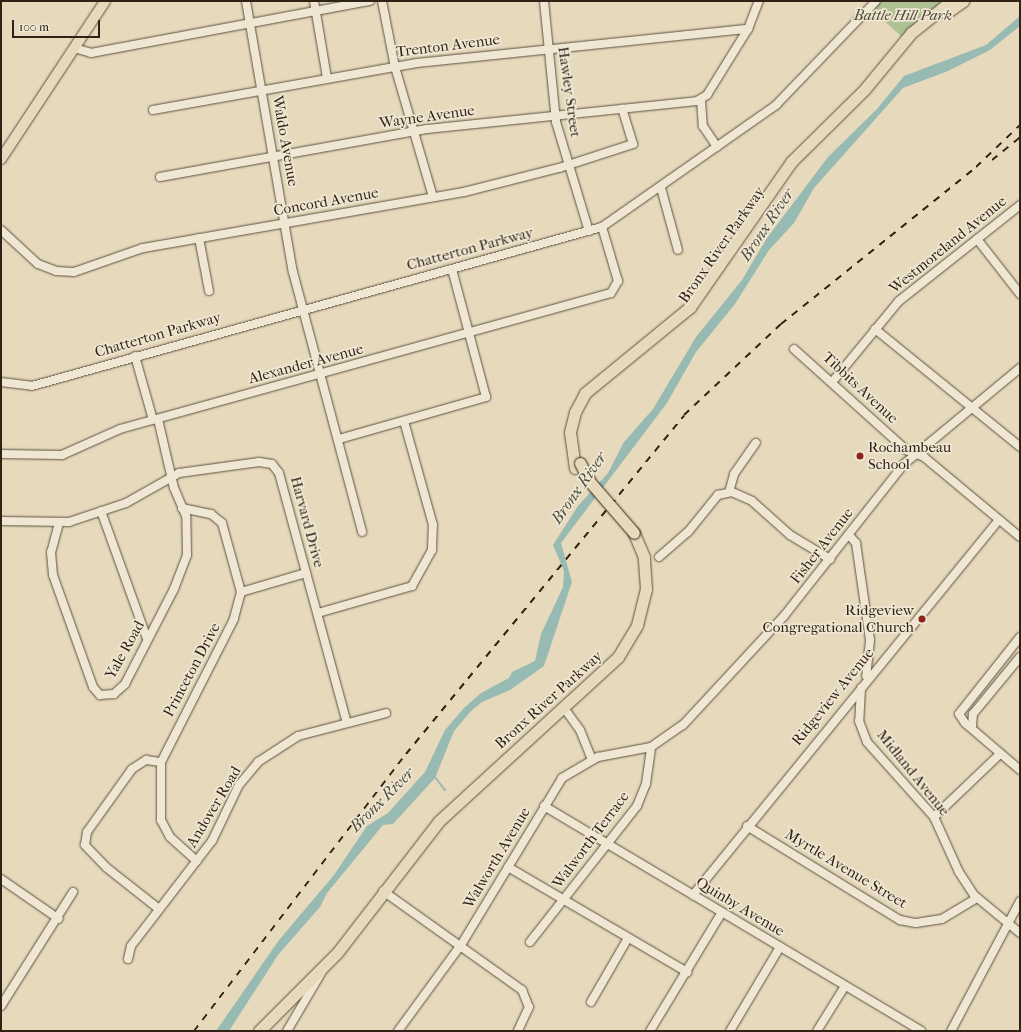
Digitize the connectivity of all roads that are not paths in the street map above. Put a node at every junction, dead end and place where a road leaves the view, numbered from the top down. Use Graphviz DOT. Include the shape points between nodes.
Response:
graph roads {
  1 [pos="105,1"];
  2 [pos="246,1"];
  3 [pos="314,1"];
  4 [pos="370,1"];
  5 [pos="382,1"];
  6 [pos="544,1"];
  7 [pos="759,1"];
  8 [pos="876,1"];
  9 [pos="951,1"];
  10 [pos="964,1"];
  11 [pos="316,10"];
  12 [pos="250,22"];
  13 [pos="748,29"];
  14 [pos="74,48"];
  15 [pos="548,49"];
  16 [pos="395,67"];
  17 [pos="327,78"];
  18 [pos="261,90"];
  19 [pos="701,100"];
  20 [pos="622,109"];
  21 [pos="153,110"];
  22 [pos="555,116"];
  23 [pos="414,132"];
  24 [pos="717,147"];
  25 [pos="274,157"];
  26 [pos="1,159"];
  27 [pos="568,165"];
  28 [pos="160,177"];
  29 [pos="661,188"];
  30 [pos="433,197"];
  31 [pos="1020,206"];
  32 [pos="285,223"];
  33 [pos="602,227"];
  34 [pos="1,230"];
  35 [pos="589,231"];
  36 [pos="199,238"];
  37 [pos="977,239"];
  38 [pos="678,250"];
  39 [pos="452,269"];
  40 [pos="209,291"];
  41 [pos="1020,294"];
  42 [pos="304,309"];
  43 [pos="876,329"];
  44 [pos="470,332"];
  45 [pos="794,349"];
  46 [pos="135,356"];
  47 [pos="1020,368"];
  48 [pos="321,374"];
  49 [pos="833,381"];
  50 [pos="1,382"];
  51 [pos="971,407"];
  52 [pos="155,419"];
  53 [pos="404,421"];
  54 [pos="339,439"];
  55 [pos="756,443"];
  56 [pos="1020,446"];
  57 [pos="1,454"];
  58 [pos="915,454"];
  59 [pos="578,466"];
  60 [pos="172,477"];
  61 [pos="729,492"];
  62 [pos="182,508"];
  63 [pos="101,511"];
  64 [pos="999,520"];
  65 [pos="1,521"];
  66 [pos="59,523"];
  67 [pos="362,532"];
  68 [pos="631,535"];
  69 [pos="849,535"];
  70 [pos="1020,537"];
  71 [pos="659,558"];
  72 [pos="830,559"];
  73 [pos="306,573"];
  74 [pos="241,592"];
  75 [pos="318,613"];
  76 [pos="140,620"];
  77 [pos="158,621"];
  78 [pos="1020,637"];
  79 [pos="147,639"];
  80 [pos="1020,657"];
  81 [pos="863,682"];
  82 [pos="564,708"];
  83 [pos="386,713"];
  84 [pos="347,723"];
  85 [pos="972,727"];
  86 [pos="651,747"];
  87 [pos="1000,754"];
  88 [pos="592,759"];
  89 [pos="161,762"];
  90 [pos="1020,770"];
  91 [pos="544,806"];
  92 [pos="934,817"];
  93 [pos="747,826"];
  94 [pos="607,844"];
  95 [pos="197,861"];
  96 [pos="508,867"];
  97 [pos="1,880"];
  98 [pos="381,889"];
  99 [pos="73,892"];
  100 [pos="693,895"];
  101 [pos="978,898"];
  102 [pos="563,900"];
  103 [pos="1020,901"];
  104 [pos="160,909"];
  105 [pos="722,912"];
  106 [pos="59,919"];
  107 [pos="1007,925"];
  108 [pos="1020,932"];
  109 [pos="628,938"];
  110 [pos="530,942"];
  111 [pos="460,945"];
  112 [pos="780,947"];
  113 [pos="128,959"];
  114 [pos="324,969"];
  115 [pos="686,972"];
  116 [pos="845,986"];
  117 [pos="591,1002"];
  118 [pos="1,1006"];
  119 [pos="908,1028"];
  120 [pos="250,1031"];
  121 [pos="259,1031"];
  122 [pos="288,1031"];
  123 [pos="398,1031"];
  124 [pos="518,1031"];
  125 [pos="650,1031"];
  126 [pos="730,1031"];
  127 [pos="817,1031"];
  128 [pos="921,1031"];
  129 [pos="951,1031"];
  1 -- 14 [label="main road"];
  2 -- 12 [label="street, Waldo Avenue"];
  3 -- 11 [label="street"];
  4 -- 11 [label="street"];
  5 -- 16 [label="street"];
  6 -- 15 [label="street, Hawley Street"];
  7 -- 13 [label="street"];
  8 -- 24 [label="street, Chatterton Parkway" via="788,94"];
  9 -- 59 [label="highway, Bronx River Parkway" via="911,33 864,90 792,162 690,307 585,393 575,412 570,432"];
  10 -- 59 [label="highway, Bronx River Parkway" via="919,35 866,96 794,170 698,308 668,337 594,394 578,426"];
  11 -- 12 [label="street"];
  11 -- 17 [label="street"];
  12 -- 14 [label="street" via="91,53"];
  12 -- 18 [label="street, Waldo Avenue"];
  13 -- 15 [label="street, Trenton Avenue"];
  13 -- 19 [label="street"];
  14 -- 26 [label="main road"];
  15 -- 16 [label="street, Trenton Avenue"];
  15 -- 22 [label="street, Hawley Street"];
  16 -- 17 [label="street, Trenton Avenue"];
  16 -- 23 [label="street"];
  17 -- 18 [label="street, Trenton Avenue"];
  18 -- 21 [label="street, Trenton Avenue"];
  18 -- 25 [label="street, Waldo Avenue"];
  19 -- 20 [label="street, Wayne Avenue"];
  19 -- 24 [label="street" via="703,126"];
  20 -- 22 [label="street, Wayne Avenue"];
  20 -- 27 [label="street, Concord Avenue" via="633,144"];
  22 -- 23 [label="street, Wayne Avenue"];
  22 -- 27 [label="street, Hawley Street"];
  23 -- 25 [label="street, Wayne Avenue"];
  23 -- 30 [label="street"];
  24 -- 29 [label="street, Chatterton Parkway"];
  25 -- 28 [label="street, Wayne Avenue"];
  25 -- 32 [label="street, Waldo Avenue"];
  27 -- 30 [label="street, Concord Avenue" via="492,186"];
  27 -- 35 [label="street, Hawley Street"];
  29 -- 33 [label="street, Chatterton Parkway"];
  29 -- 38 [label="street"];
  30 -- 32 [label="street, Concord Avenue"];
  31 -- 37 [label="street, Westmoreland Avenue"];
  32 -- 36 [label="street, Concord Avenue"];
  32 -- 42 [label="street, Waldo Avenue"];
  33 -- 35 [label="street, Chatterton Parkway"];
  33 -- 44 [label="street, Alexander Avenue" via="618,287 606,295"];
  34 -- 36 [label="street, Concord Avenue" via="38,264 62,273 80,271 136,250"];
  35 -- 39 [label="street, Chatterton Parkway"];
  36 -- 40 [label="street"];
  37 -- 41 [label="street"];
  37 -- 43 [label="street, Westmoreland Avenue" via="899,301"];
  39 -- 42 [label="street, Chatterton Parkway"];
  39 -- 44 [label="street"];
  42 -- 46 [label="street, Chatterton Parkway"];
  42 -- 48 [label="street, Waldo Avenue"];
  43 -- 49 [label="street, Westmoreland Avenue"];
  43 -- 51 [label="street"];
  44 -- 48 [label="street, Alexander Avenue"];
  44 -- 53 [label="street" via="487,396"];
  45 -- 49 [label="street, Tibbits Avenue"];
  46 -- 50 [label="street, Chatterton Parkway" via="28,386"];
  46 -- 52 [label="street, Yale Road"];
  47 -- 51 [label="street, Fisher Avenue"];
  48 -- 52 [label="street, Alexander Avenue"];
  48 -- 54 [label="street, Waldo Avenue"];
  49 -- 58 [label="street, Tibbits Avenue"];
  51 -- 56 [label="street"];
  51 -- 58 [label="street, Fisher Avenue"];
  52 -- 57 [label="street, Alexander Avenue" via="102,435 62,455"];
  52 -- 60 [label="street, Yale Road"];
  53 -- 54 [label="street"];
  53 -- 75 [label="street" via="434,531 434,546 420,576 408,587"];
  54 -- 67 [label="street, Waldo Avenue"];
  55 -- 61 [label="street" via="734,474"];
  58 -- 64 [label="street, Tibbits Avenue"];
  58 -- 69 [label="street, Fisher Avenue"];
  59 -- 68 [label="highway, Bronx River Parkway, bridge"];
  60 -- 62 [label="street, Yale Road"];
  60 -- 63 [label="street, Harvard Drive" via="133,499"];
  60 -- 73 [label="street, Harvard Drive" via="188,471 259,462 275,467"];
  61 -- 71 [label="street" via="718,495 688,532"];
  61 -- 72 [label="street" via="752,501 790,534"];
  62 -- 74 [label="street, Princeton Drive" via="211,514 222,523"];
  62 -- 77 [label="street, Yale Road" via="187,527 187,554"];
  63 -- 66 [label="street, Harvard Drive"];
  63 -- 76 [label="street"];
  64 -- 70 [label="street, Tibbits Avenue"];
  64 -- 81 [label="street, Ridgeview Avenue"];
  65 -- 66 [label="street, Harvard Drive"];
  66 -- 79 [label="street, Yale Road" via="50,566 97,693 107,696 120,690"];
  68 -- 82 [label="highway, Bronx River Parkway" via="647,573 637,625 612,665"];
  68 -- 98 [label="highway, Bronx River Parkway" via="638,562 639,587 632,617 616,648 595,672 444,806"];
  69 -- 72 [label="street, Fisher Avenue"];
  69 -- 81 [label="street, Midland Avenue" via="856,543 870,640 869,670"];
  72 -- 86 [label="street, Fisher Avenue" via="742,664 683,725"];
  73 -- 74 [label="street"];
  73 -- 75 [label="street, Harvard Drive"];
  74 -- 89 [label="street, Princeton Drive" via="234,619"];
  75 -- 84 [label="street, Harvard Drive"];
  76 -- 77 [label="street"];
  76 -- 79 [label="street"];
  77 -- 79 [label="street, Yale Road"];
  78 -- 85 [label="street" via="960,711 961,719"];
  80 -- 85 [label="street" via="973,714"];
  81 -- 92 [label="street, Midland Avenue" via="858,706 867,742"];
  81 -- 93 [label="street, Ridgeview Avenue"];
  82 -- 88 [label="street" via="583,734"];
  82 -- 98 [label="highway, Bronx River Parkway" via="445,815"];
  83 -- 84 [label="street, Andover Road"];
  84 -- 95 [label="street, Andover Road" via="298,736 258,762 239,786 217,833"];
  85 -- 87 [label="street"];
  86 -- 88 [label="street, Walworth Avenue"];
  86 -- 94 [label="street, Walworth Terrace" via="642,796"];
  87 -- 90 [label="street"];
  87 -- 92 [label="street"];
  88 -- 91 [label="street, Walworth Avenue" via="562,778"];
  89 -- 95 [label="street, Princeton Drive" via="161,820 175,842"];
  89 -- 104 [label="street" via="146,760 132,769 87,832 85,845 107,868"];
  91 -- 94 [label="street, Quinby Avenue"];
  91 -- 96 [label="street, Walworth Avenue"];
  92 -- 101 [label="street, Midland Avenue" via="959,872"];
  93 -- 100 [label="street, Ridgeview Avenue"];
  93 -- 101 [label="street, Myrtle Avenue Street" via="900,920 916,923 942,919"];
  94 -- 100 [label="street, Quinby Avenue"];
  94 -- 102 [label="street, Walworth Terrace"];
  95 -- 104 [label="street, Andover Road"];
  96 -- 102 [label="street"];
  96 -- 111 [label="street, Walworth Avenue"];
  97 -- 106 [label="street"];
  98 -- 111 [label="street"];
  98 -- 114 [label="highway, Bronx River Parkway"];
  98 -- 120 [label="highway, Bronx River Parkway" via="331,950"];
  99 -- 106 [label="street"];
  100 -- 105 [label="street, Quinby Avenue"];
  101 -- 107 [label="street, Midland Avenue"];
  102 -- 109 [label="street"];
  102 -- 110 [label="street, Walworth Terrace"];
  103 -- 107 [label="street"];
  104 -- 113 [label="street, Andover Road" via="131,946"];
  105 -- 112 [label="street, Quinby Avenue"];
  105 -- 115 [label="street"];
  106 -- 118 [label="street"];
  107 -- 108 [label="street, Midland Avenue"];
  107 -- 129 [label="street"];
  109 -- 115 [label="street"];
  109 -- 117 [label="street"];
  111 -- 123 [label="street, Walworth Avenue"];
  111 -- 124 [label="street" via="522,990 529,1007"];
  112 -- 116 [label="street, Quinby Avenue"];
  112 -- 126 [label="street"];
  114 -- 121 [label="highway, Bronx River Parkway"];
  114 -- 122 [label="street" via="307,1003"];
  115 -- 125 [label="street"];
  116 -- 119 [label="street, Quinby Avenue"];
  116 -- 127 [label="street"];
  119 -- 128 [label="street, Quinby Avenue"];
}
